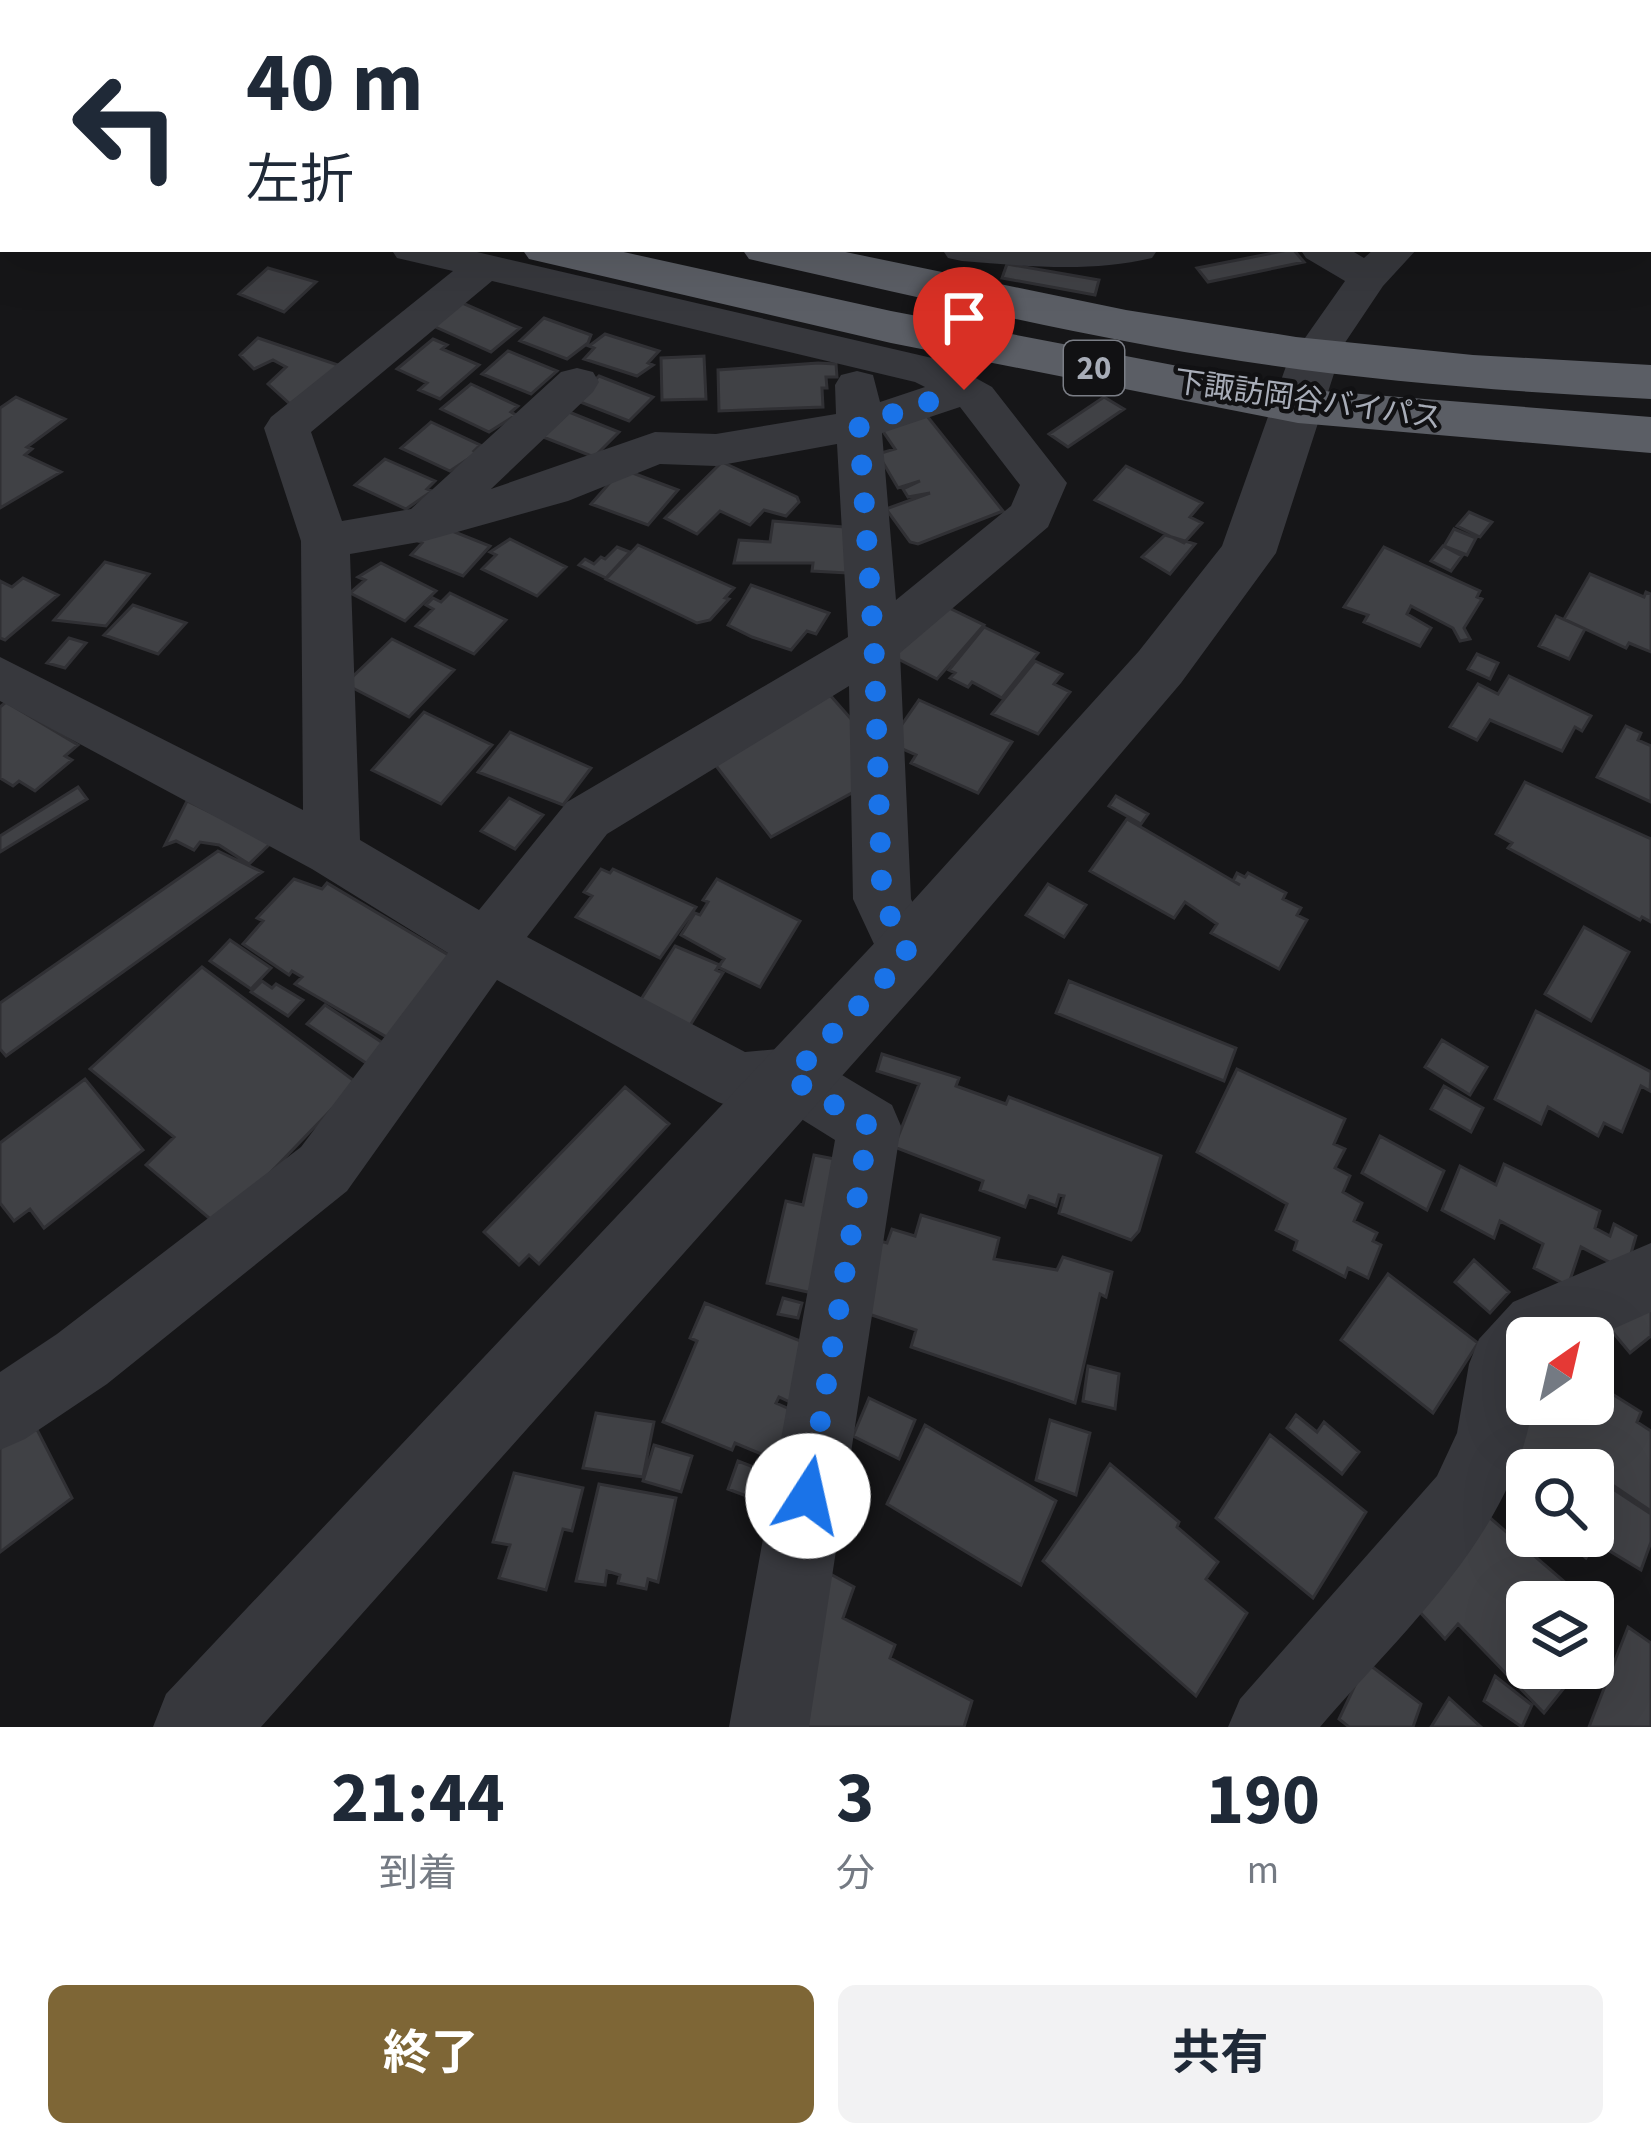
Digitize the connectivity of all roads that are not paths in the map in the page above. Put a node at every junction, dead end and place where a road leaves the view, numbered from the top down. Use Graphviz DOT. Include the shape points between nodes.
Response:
graph roads {
  1 [pos="424,252"];
  2 [pos="559,252"];
  3 [pos="780,252"];
  4 [pos="1006,252"];
  5 [pos="1106,252"];
  6 [pos="1334,252"];
  7 [pos="1383,263"];
  8 [pos="485,266"];
  9 [pos="856,351"];
  10 [pos="1306,380"];
  11 [pos="578,382"];
  12 [pos="1651,382"];
  13 [pos="964,390"];
  14 [pos="859,425"];
  15 [pos="1651,436"];
  16 [pos="425,524"];
  17 [pos="325,541"];
  18 [pos="874,646"];
  19 [pos="0,677"];
  20 [pos="332,852"];
  21 [pos="486,945"];
  22 [pos="908,954"];
  23 [pos="790,1078"];
  24 [pos="1651,1277"];
  25 [pos="1561,1317"];
  26 [pos="1506,1362"];
  27 [pos="0,1414"];
  28 [pos="199,1727"];
  29 [pos="770,1727"];
  30 [pos="1268,1727"];
  1 -- 8 [label="street"];
  2 -- 10 [label="highway, 下諏訪岡谷バイパス / 20" via="891,328"];
  3 -- 10 [label="highway, 下諏訪岡谷バイパス / 20" via="1178,335"];
  4 -- 5 [label="street"];
  6 -- 7 [label="street"];
  7 -- 10 [label="street"];
  8 -- 9 [label="street"];
  8 -- 17 [label="street" via="287,428"];
  9 -- 13 [label="street" via="929,370"];
  9 -- 14 [label="street"];
  10 -- 12 [label="highway, 下諏訪岡谷バイパス / 20"];
  10 -- 15 [label="highway, 下諏訪岡谷バイパス / 20"];
  10 -- 22 [label="street" via="1248,553 1160,667"];
  11 -- 16 [label="street"];
  13 -- 14 [label="street"];
  13 -- 18 [label="street" via="1044,483 1031,515"];
  14 -- 16 [label="street" via="716,450 655,448 551,489"];
  14 -- 18 [label="street"];
  16 -- 17 [label="street"];
  17 -- 20 [label="street"];
  18 -- 21 [label="street" via="586,818"];
  18 -- 22 [label="street" via="882,899"];
  19 -- 20 [label="street"];
  20 -- 21 [label="street"];
  21 -- 23 [label="street" via="740,1081"];
  21 -- 27 [label="street" via="324,1168"];
  22 -- 23 [label="street"];
  23 -- 28 [label="street"];
  23 -- 29 [label="street" via="869,1126"];
  24 -- 25 [label="street"];
  26 -- 30 [label="street" via="1492,1438 1463,1502"];
}
